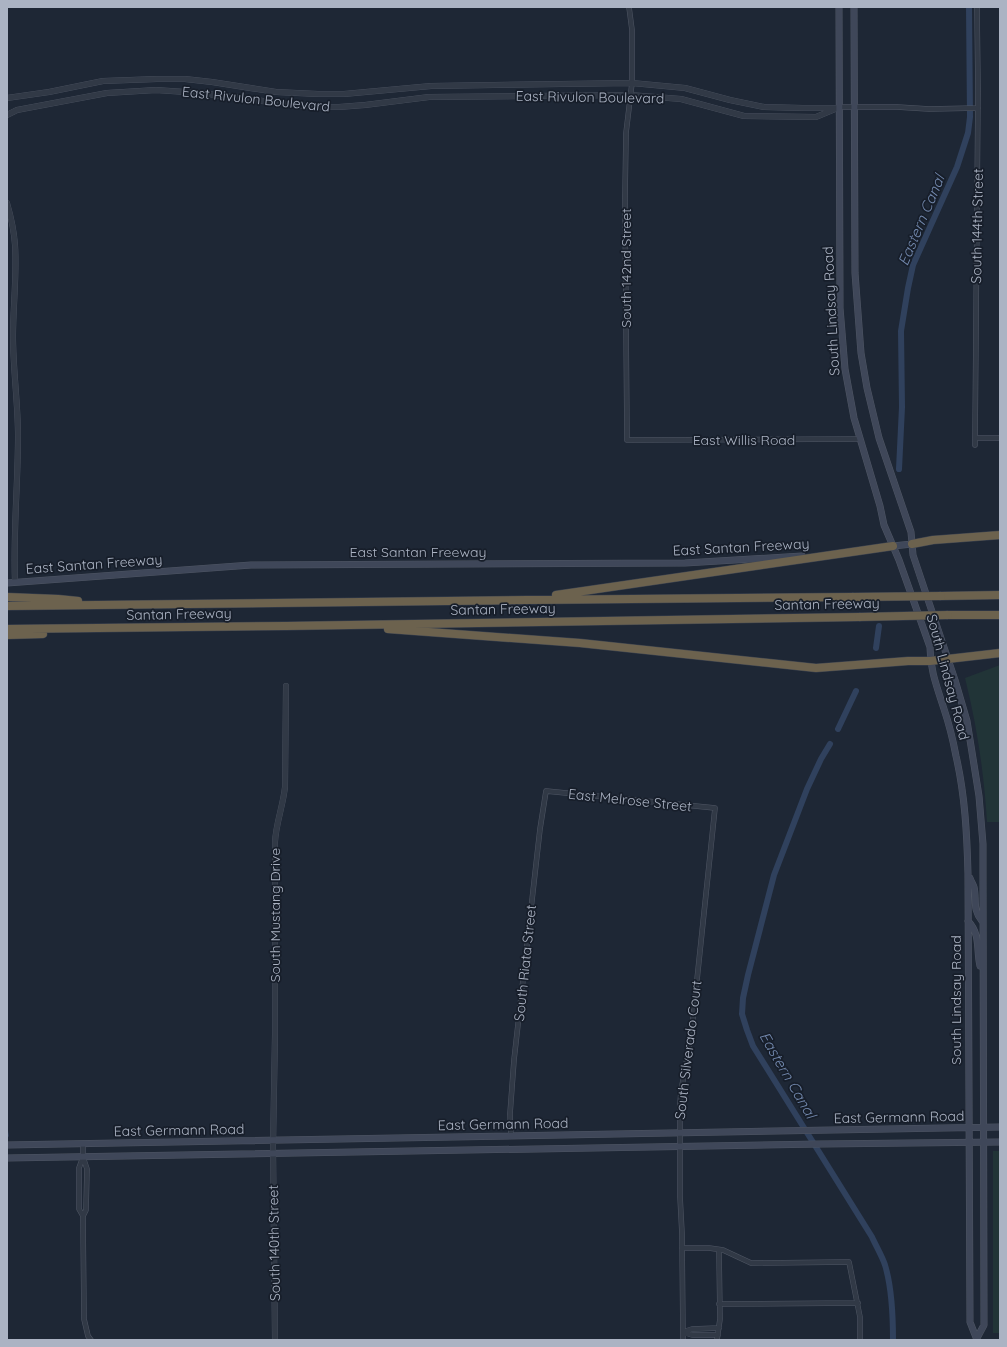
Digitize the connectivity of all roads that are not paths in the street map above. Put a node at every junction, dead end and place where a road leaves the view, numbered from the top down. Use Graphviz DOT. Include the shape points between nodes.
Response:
graph roads {
  1 [pos="629,7"];
  2 [pos="839,7"];
  3 [pos="854,7"];
  4 [pos="977,7"];
  5 [pos="632,83"];
  6 [pos="630,95"];
  7 [pos="7,98"];
  8 [pos="840,107"];
  9 [pos="854,108"];
  10 [pos="976,108"];
  11 [pos="7,115"];
  12 [pos="7,203"];
  13 [pos="975,438"];
  14 [pos="1000,438"];
  15 [pos="860,439"];
  16 [pos="627,440"];
  17 [pos="975,445"];
  18 [pos="1000,535"];
  19 [pos="912,544"];
  20 [pos="893,546"];
  21 [pos="830,555"];
  22 [pos="15,582"];
  23 [pos="7,583"];
  24 [pos="1000,595"];
  25 [pos="7,597"];
  26 [pos="527,600"];
  27 [pos="103,605"];
  28 [pos="7,606"];
  29 [pos="1000,615"];
  30 [pos="286,626"];
  31 [pos="118,628"];
  32 [pos="7,629"];
  33 [pos="7,635"];
  34 [pos="1000,653"];
  35 [pos="948,659"];
  36 [pos="930,661"];
  37 [pos="286,686"];
  38 [pos="546,791"];
  39 [pos="715,808"];
  40 [pos="968,874"];
  41 [pos="968,921"];
  42 [pos="982,921"];
  43 [pos="983,975"];
  44 [pos="969,1128"];
  45 [pos="983,1128"];
  46 [pos="1000,1128"];
  47 [pos="679,1132"];
  48 [pos="511,1136"];
  49 [pos="969,1142"];
  50 [pos="984,1142"];
  51 [pos="1000,1142"];
  52 [pos="273,1143"];
  53 [pos="83,1144"];
  54 [pos="7,1145"];
  55 [pos="680,1146"];
  56 [pos="273,1154"];
  57 [pos="83,1157"];
  58 [pos="7,1158"];
  59 [pos="83,1216"];
  60 [pos="682,1248"];
  61 [pos="719,1250"];
  62 [pos="858,1303"];
  63 [pos="719,1304"];
  64 [pos="719,1328"];
  65 [pos="683,1332"];
  66 [pos="718,1338"];
  67 [pos="977,1339"];
  68 [pos="91,1340"];
  69 [pos="275,1340"];
  70 [pos="683,1340"];
  71 [pos="860,1340"];
  1 -- 5 [label="street, South 142nd Street" via="632,30"];
  2 -- 8 [label="main road, South Lindsay Road"];
  3 -- 9 [label="main road, South Lindsay Road"];
  4 -- 10 [label="street, South 144th Street"];
  5 -- 6 [label="street, South 142nd Street"];
  5 -- 7 [label="street, East Rivulon Boulevard" via="431,86 318,94 276,92 185,79 157,79 103,81"];
  5 -- 8 [label="street, East Rivulon Boulevard" via="685,88 764,107"];
  6 -- 8 [label="street, East Rivulon Boulevard" via="681,99 744,116 816,117"];
  6 -- 11 [label="street, East Rivulon Boulevard" via="429,97 365,105 318,107 156,90 88,96 17,110"];
  6 -- 16 [label="street, South 142nd Street" via="626,134 625,198"];
  8 -- 9 [label="street"];
  8 -- 15 [label="main road, South Lindsay Road" via="840,308 845,369"];
  9 -- 10 [label="street"];
  9 -- 19 [label="main road, South Lindsay Road" via="855,273 861,353 879,438 911,532"];
  10 -- 13 [label="street, South 144th Street"];
  12 -- 22 [label="street" via="12,222 16,263 13,313 18,436 14,532"];
  13 -- 14 [label="street"];
  13 -- 17 [label="street, South 144th Street"];
  15 -- 16 [label="street, East Willis Road"];
  15 -- 20 [label="main road, South Lindsay Road" via="884,526"];
  18 -- 19 [label="highway"];
  19 -- 20 [label="main road"];
  19 -- 35 [label="main road, South Lindsay Road" via="913,556"];
  20 -- 21 [label="highway"];
  20 -- 36 [label="main road, South Lindsay Road" via="930,647"];
  21 -- 22 [label="main road, East Santan Freeway" via="685,563 251,565"];
  21 -- 26 [label="highway"];
  22 -- 23 [label="main road, East Santan Freeway"];
  24 -- 26 [label="highway, Santan Freeway, bridge"];
  25 -- 27 [label="highway" via="58,598"];
  26 -- 27 [label="highway, Santan Freeway"];
  27 -- 28 [label="highway, Santan Freeway"];
  29 -- 30 [label="highway, Santan Freeway, bridge"];
  30 -- 31 [label="highway, Santan Freeway"];
  30 -- 36 [label="highway" via="385,629 547,640 807,668"];
  31 -- 32 [label="highway, Santan Freeway"];
  31 -- 33 [label="highway" via="81,633"];
  34 -- 35 [label="highway"];
  35 -- 36 [label="highway"];
  35 -- 42 [label="main road, South Lindsay Road" via="967,721 979,796 983,844"];
  36 -- 40 [label="main road, South Lindsay Road" via="945,710 959,772 966,818"];
  37 -- 52 [label="street, South Mustang Drive" via="285,787 275,842"];
  38 -- 39 [label="street, East Melrose Street"];
  38 -- 48 [label="street, South Riata Street" via="514,1060"];
  39 -- 47 [label="street, South Silverado Court" via="691,1037 681,1090"];
  40 -- 41 [label="main road, South Lindsay Road"];
  40 -- 42 [label="main road" via="974,887 977,915"];
  41 -- 43 [label="main road" via="976,933 978,958"];
  41 -- 44 [label="main road, South Lindsay Road"];
  42 -- 43 [label="main road, South Lindsay Road"];
  43 -- 45 [label="main road, South Lindsay Road"];
  44 -- 45 [label="main road, East Germann Road"];
  44 -- 47 [label="main road, East Germann Road"];
  44 -- 49 [label="main road, South Lindsay Road"];
  45 -- 46 [label="main road, East Germann Road"];
  45 -- 50 [label="main road, South Lindsay Road"];
  47 -- 48 [label="main road, East Germann Road"];
  47 -- 55 [label="street, South Silverado Court"];
  48 -- 52 [label="main road, East Germann Road"];
  49 -- 50 [label="main road, East Germann Road"];
  49 -- 55 [label="main road, East Germann Road"];
  49 -- 67 [label="main road, South Lindsay Road" via="970,1322"];
  50 -- 51 [label="main road, East Germann Road"];
  50 -- 67 [label="main road, South Lindsay Road" via="984,1326"];
  52 -- 53 [label="main road, East Germann Road"];
  52 -- 56 [label="street, South 140th Street"];
  53 -- 54 [label="main road, East Germann Road"];
  53 -- 57 [label="street"];
  55 -- 56 [label="main road, East Germann Road"];
  55 -- 60 [label="street, South Silverado Court"];
  56 -- 57 [label="main road, East Germann Road"];
  56 -- 69 [label="street, South 140th Street"];
  57 -- 58 [label="main road, East Germann Road"];
  57 -- 59 [label="street" via="87,1168 86,1210"];
  57 -- 59 [label="street" via="79,1168 79,1209"];
  59 -- 68 [label="street" via="84,1312"];
  60 -- 61 [label="street"];
  60 -- 65 [label="street, South Silverado Court"];
  61 -- 62 [label="street" via="751,1263 849,1262"];
  61 -- 63 [label="street"];
  62 -- 63 [label="street"];
  62 -- 71 [label="street"];
  63 -- 64 [label="street"];
  64 -- 65 [label="street"];
  64 -- 66 [label="street"];
  65 -- 66 [label="street"];
  65 -- 70 [label="street, South Silverado Court"];
}
